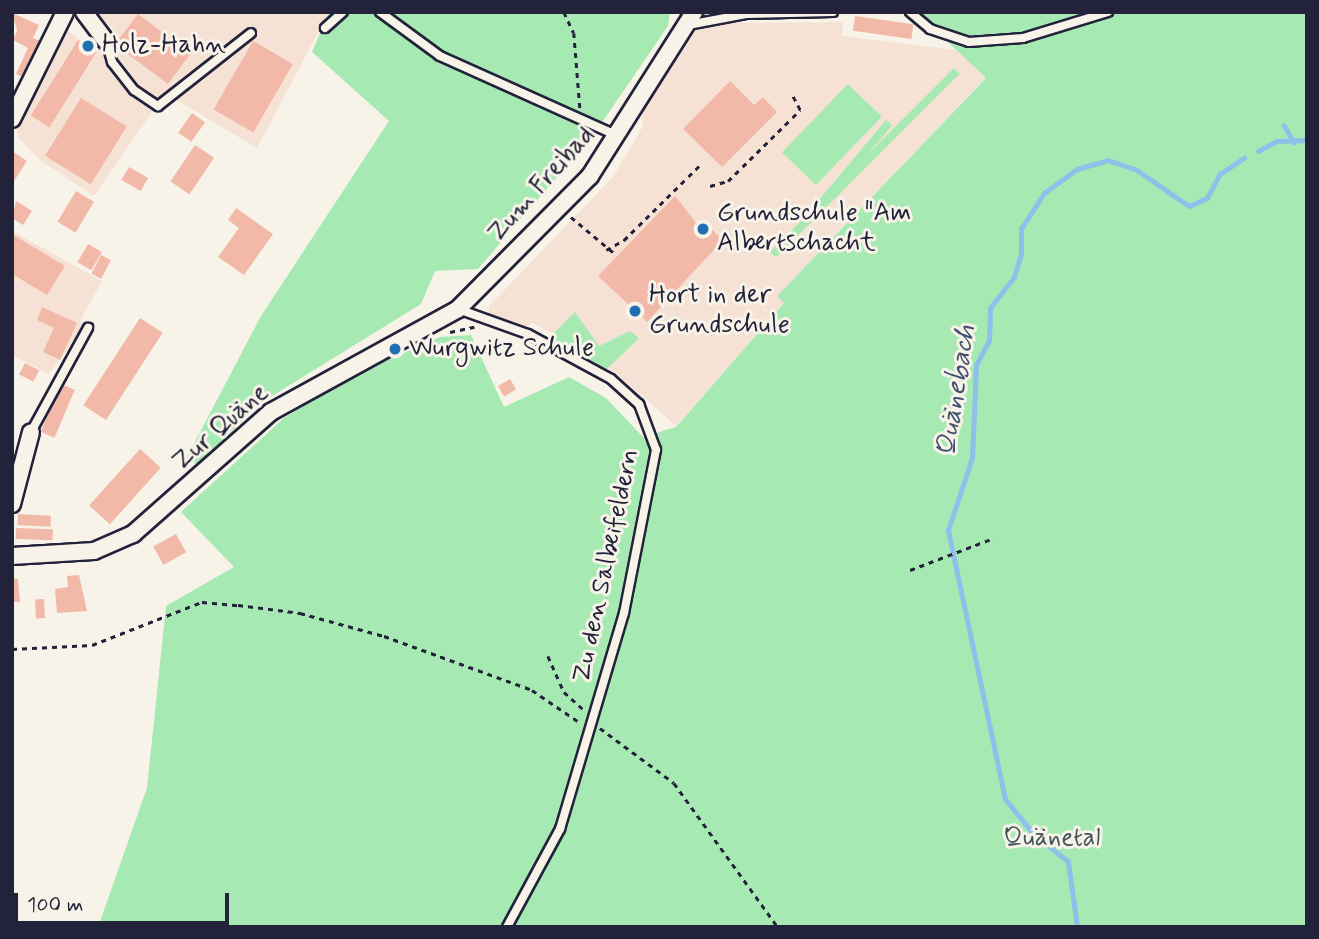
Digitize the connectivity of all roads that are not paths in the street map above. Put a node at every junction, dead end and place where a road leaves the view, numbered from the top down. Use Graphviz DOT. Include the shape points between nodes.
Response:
graph roads {
  1 [pos="65,12"];
  2 [pos="84,12"];
  3 [pos="343,12"];
  4 [pos="380,12"];
  5 [pos="833,12"];
  6 [pos="910,12"];
  7 [pos="1108,12"];
  8 [pos="691,19"];
  9 [pos="325,28"];
  10 [pos="251,33"];
  11 [pos="106,41"];
  12 [pos="12,119"];
  13 [pos="619,136"];
  14 [pos="457,309"];
  15 [pos="88,328"];
  16 [pos="31,432"];
  17 [pos="12,504"];
  18 [pos="12,556"];
  19 [pos="507,927"];
  1 -- 12 [label="street"];
  2 -- 11 [label="street"];
  3 -- 9 [label="lane"];
  4 -- 13 [label="lane" via="440,55"];
  5 -- 8 [label="lane"];
  6 -- 7 [label="lane" via="930,29 969,42 1023,38"];
  8 -- 13 [label="street, Zum Freibad"];
  10 -- 11 [label="lane" via="158,106 134,90 112,62"];
  13 -- 14 [label="street, Zum Freibad" via="562,207"];
  14 -- 18 [label="street, Zur Quäne" via="271,412 132,534 94,551"];
  14 -- 19 [label="lane, Zu den Salbeifeldern" via="582,360 639,404 651,427 651,486 593,720 560,829"];
  15 -- 16 [label="lane" via="58,373"];
  16 -- 17 [label="street"];
}
